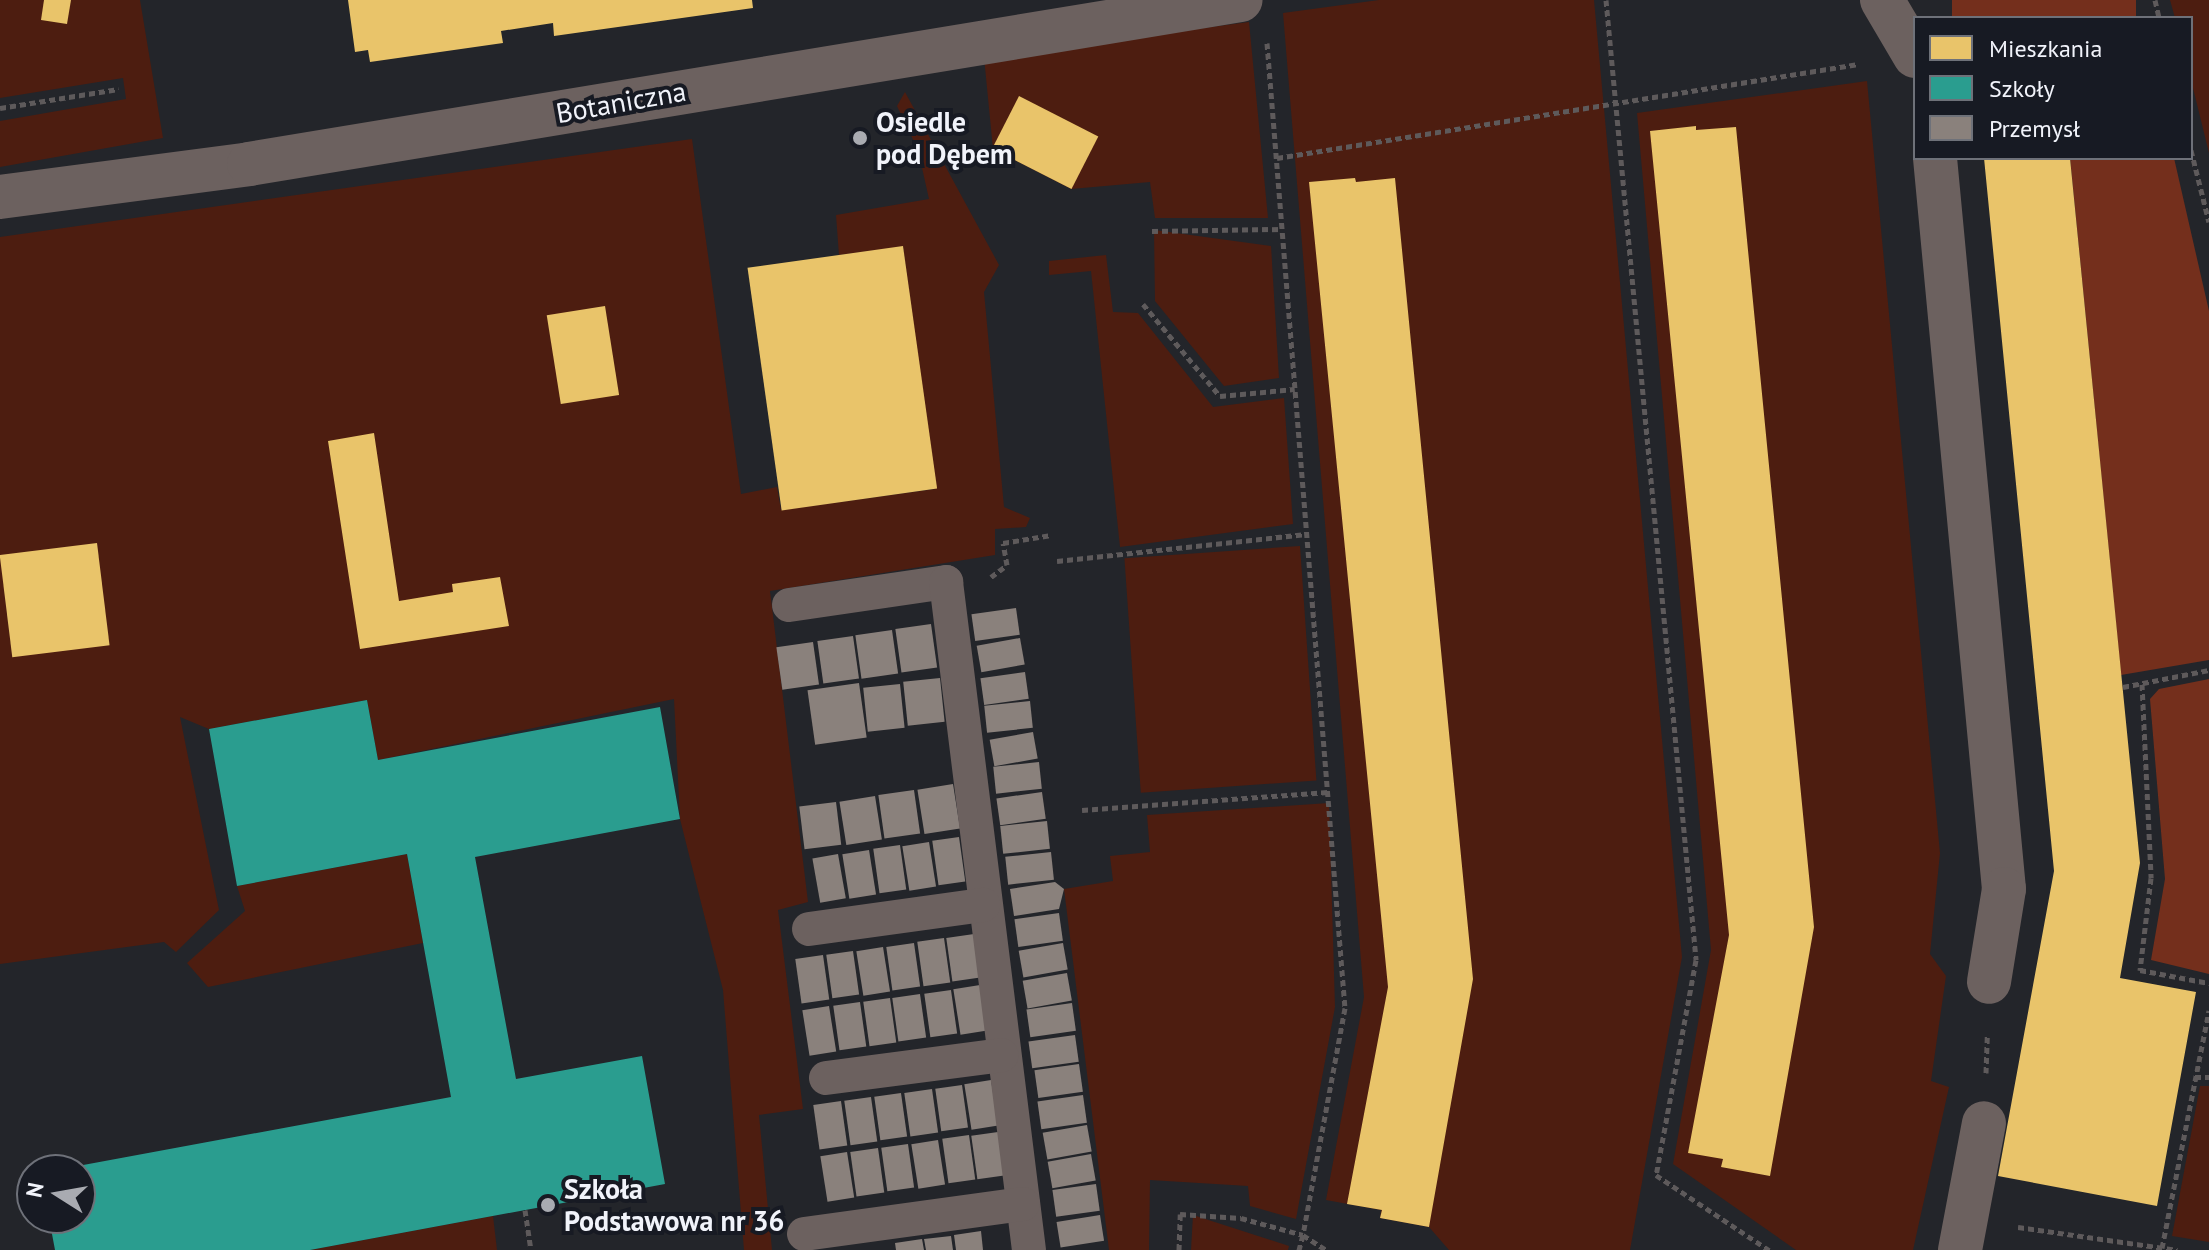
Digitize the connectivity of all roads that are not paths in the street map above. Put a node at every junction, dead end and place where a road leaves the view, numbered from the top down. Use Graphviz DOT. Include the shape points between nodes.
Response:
graph roads {
  1 [pos="1882,0"];
  2 [pos="1254,16"];
  3 [pos="1913,52"];
  4 [pos="1935,160"];
  5 [pos="0,197"];
  6 [pos="789,605"];
  7 [pos="983,905"];
  8 [pos="809,929"];
  9 [pos="1989,982"];
  10 [pos="1002,1055"];
  11 [pos="826,1078"];
  12 [pos="1984,1123"];
  13 [pos="1023,1204"];
  14 [pos="804,1234"];
  15 [pos="1963,1234"];
  16 [pos="1029,1250"];
  1 -- 3 [label="street"];
  2 -- 5 [label="street, Botaniczna"];
  4 -- 9 [label="street" via="2004,889"];
  6 -- 7 [label="lane" via="946,582"];
  7 -- 8 [label="lane"];
  7 -- 10 [label="lane"];
  10 -- 11 [label="lane"];
  10 -- 13 [label="lane"];
  12 -- 15 [label="street"];
  13 -- 14 [label="lane"];
  13 -- 16 [label="lane"];
}
